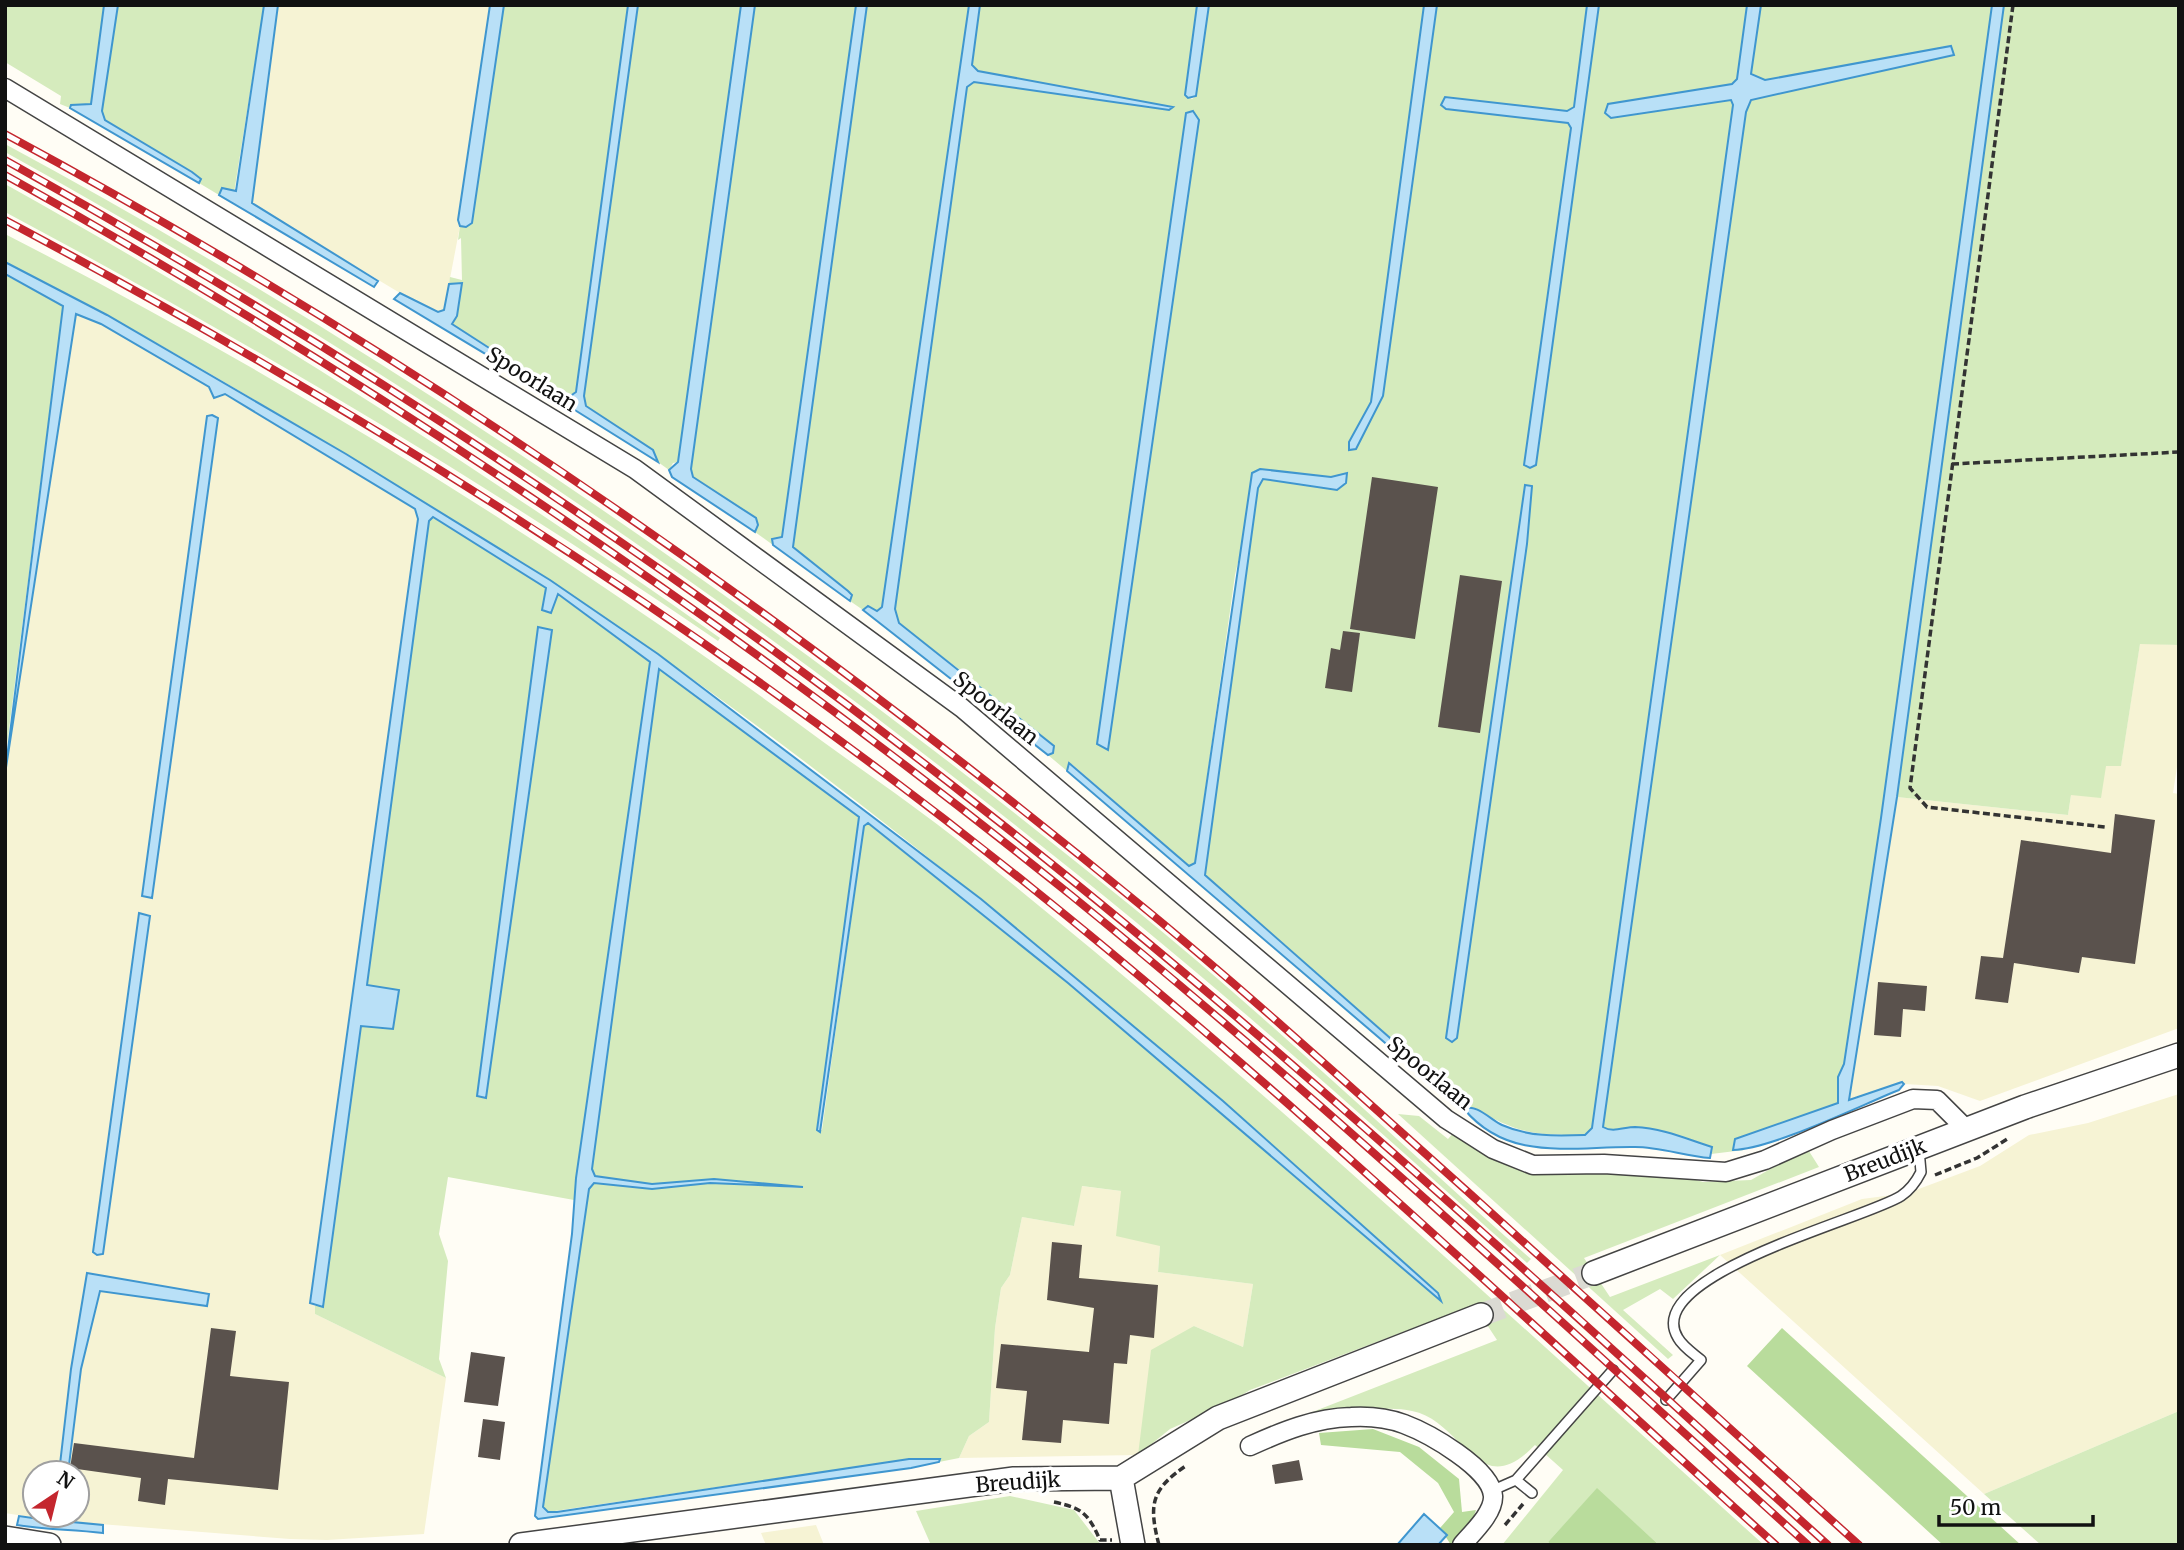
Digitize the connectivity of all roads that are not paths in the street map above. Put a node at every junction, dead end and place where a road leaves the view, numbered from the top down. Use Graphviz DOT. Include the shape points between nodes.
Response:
graph roads {
  1 [pos="5,88"];
  2 [pos="2179,1055"];
  3 [pos="1966,1129"];
  4 [pos="1918,1147"];
  5 [pos="1594,1273"];
  6 [pos="1482,1315"];
  7 [pos="1613,1370"];
  8 [pos="1667,1400"];
  9 [pos="1250,1446"];
  10 [pos="1121,1478"];
  11 [pos="1516,1480"];
  12 [pos="1491,1491"];
  13 [pos="1532,1493"];
  14 [pos="5,1538"];
  15 [pos="49,1545"];
  16 [pos="522,1545"];
  17 [pos="1133,1545"];
  18 [pos="1462,1545"];
  1 -- 3 [label="street, Spoorlaan" via="635,469 962,708 1446,1119 1493,1149 1533,1165 1604,1164 1726,1172 1899,1103 1925,1098 1945,1105"];
  2 -- 3 [label="street, Breudijk"];
  3 -- 4 [label="street, Breudijk"];
  4 -- 5 [label="street, Breudijk"];
  4 -- 8 [label="lane" via="1921,1172 1903,1195 1749,1257 1706,1280 1692,1293 1676,1317 1675,1329 1701,1360"];
  6 -- 10 [label="street" via="1218,1418"];
  7 -- 11 [label="lane"];
  9 -- 12 [label="street" via="1322,1419 1379,1418 1419,1431 1454,1452 1476,1469"];
  10 -- 16 [label="street, Breudijk" via="1014,1479"];
  10 -- 17 [label="street"];
  11 -- 12 [label="lane"];
  11 -- 13 [label="lane"];
  12 -- 18 [label="street" via="1489,1509"];
  14 -- 15 [label="street"];
}
